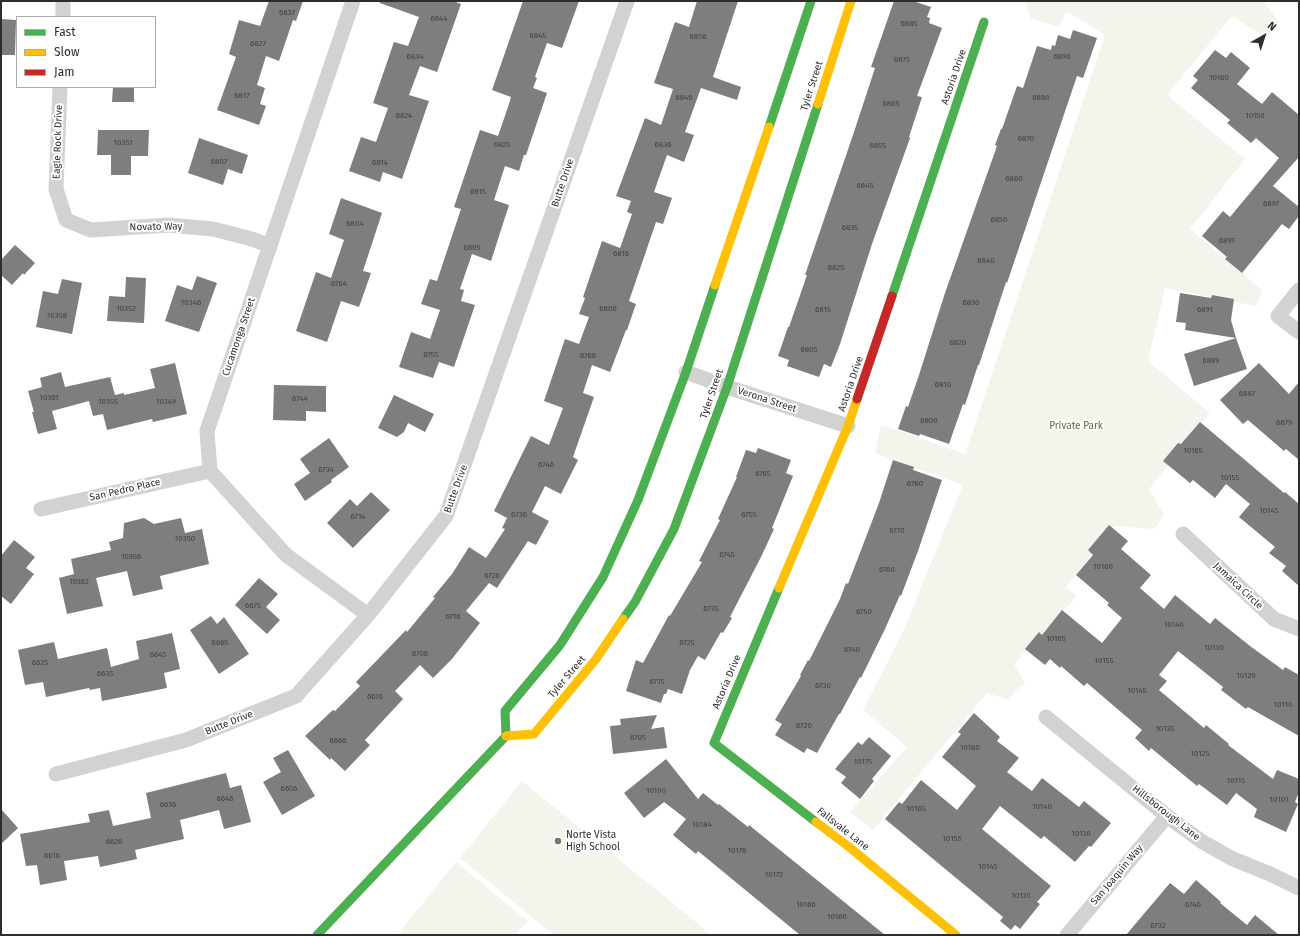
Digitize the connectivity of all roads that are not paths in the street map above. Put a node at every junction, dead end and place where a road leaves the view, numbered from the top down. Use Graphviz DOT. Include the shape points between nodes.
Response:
graph roads {
  1 [pos="63,1"];
  2 [pos="353,1"];
  3 [pos="627,1"];
  4 [pos="811,1"];
  5 [pos="850,1"];
  6 [pos="63,16"];
  7 [pos="984,22"];
  8 [pos="60,88"];
  9 [pos="66,220"];
  10 [pos="270,246"];
  11 [pos="1299,290"];
  12 [pos="1299,332"];
  13 [pos="686,372"];
  14 [pos="727,386"];
  15 [pos="848,426"];
  16 [pos="210,471"];
  17 [pos="41,509"];
  18 [pos="1183,534"];
  19 [pos="368,615"];
  20 [pos="1299,630"];
  21 [pos="1046,717"];
  22 [pos="506,736"];
  23 [pos="714,743"];
  24 [pos="56,774"];
  25 [pos="1167,816"];
  26 [pos="1299,888"];
  27 [pos="317,935"];
  28 [pos="956,935"];
  29 [pos="1067,935"];
  1 -- 6 [label="street"];
  2 -- 10 [label="street, Cucamonga Street"];
  3 -- 19 [label="street, Butte Drive" via="446,516"];
  4 -- 13 [label="main road"];
  5 -- 14 [label="main road, Tyler Street"];
  7 -- 15 [label="main road, Astoria Drive"];
  8 -- 9 [label="street, Eagle Rock Drive" via="56,189"];
  9 -- 10 [label="street, Novato Way" via="91,230 169,225 213,229"];
  10 -- 16 [label="street, Cucamonga Street" via="206,431"];
  11 -- 12 [label="street" via="1278,316"];
  13 -- 14 [label="street, Verona Street"];
  13 -- 22 [label="main road" via="638,500 603,577 560,645 505,711"];
  14 -- 15 [label="street, Verona Street"];
  14 -- 22 [label="main road, Tyler Street" via="674,529 635,602 596,659 534,734"];
  15 -- 23 [label="main road, Astoria Drive"];
  16 -- 17 [label="street, San Pedro Place"];
  16 -- 19 [label="street" via="286,556"];
  18 -- 20 [label="street, Jamaica Circle" via="1274,619"];
  19 -- 24 [label="street, Butte Drive" via="296,696 186,740"];
  21 -- 25 [label="street, Hillsborough Lane"];
  22 -- 27 [label="main road"];
  23 -- 28 [label="main road, Fallsvale Lane" via="849,847"];
  25 -- 26 [label="street, Hillsborough Lane" via="1201,841 1231,858"];
  25 -- 29 [label="street, San Joaquin Way"];
}
